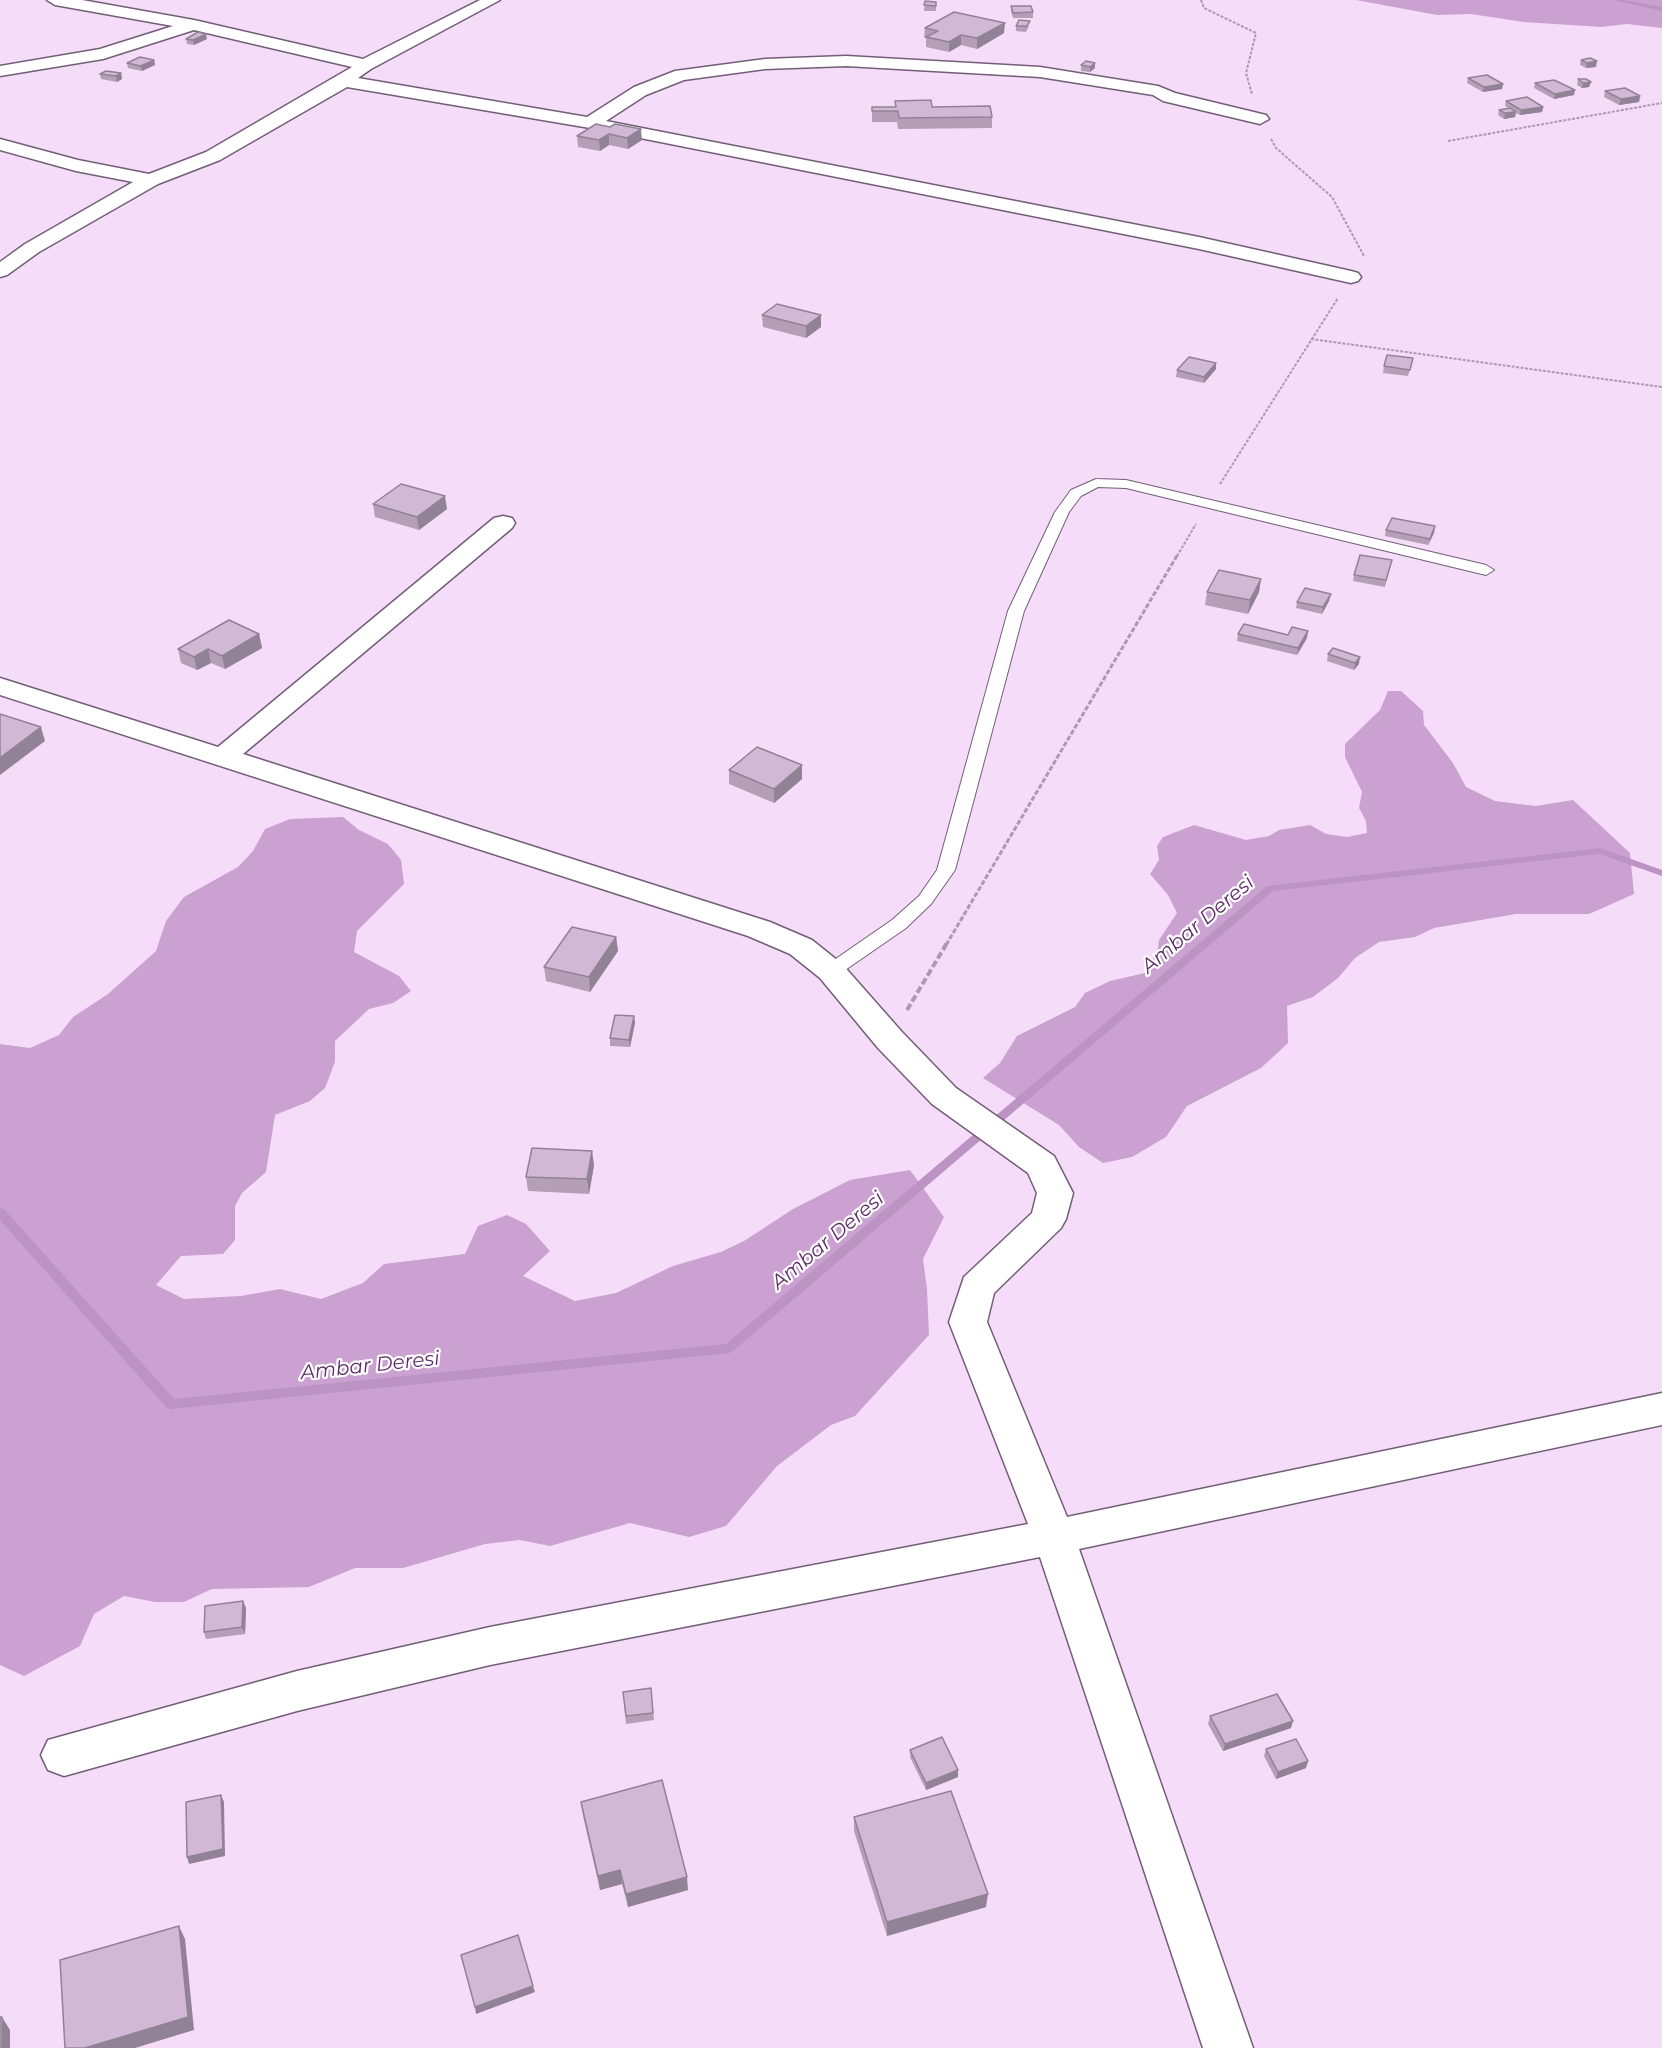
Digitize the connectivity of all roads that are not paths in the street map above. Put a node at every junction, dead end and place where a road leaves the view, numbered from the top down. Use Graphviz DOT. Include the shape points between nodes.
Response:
graph roads {
  1 [pos="56,0"];
  2 [pos="492,0"];
  3 [pos="194,25"];
  4 [pos="365,65"];
  5 [pos="0,72"];
  6 [pos="344,81"];
  7 [pos="1260,119"];
  8 [pos="590,123"];
  9 [pos="0,144"];
  10 [pos="151,180"];
  11 [pos="0,271"];
  12 [pos="1351,278"];
  13 [pos="503,523"];
  14 [pos="1486,570"];
  15 [pos="0,686"];
  16 [pos="223,757"];
  17 [pos="831,971"];
  18 [pos="1662,1409"];
  19 [pos="1054,1537"];
  20 [pos="64,1755"];
  21 [pos="1228,2048"];
  1 -- 3 [label="street"];
  2 -- 4 [label="street"];
  3 -- 4 [label="street"];
  3 -- 5 [label="street" via="103,54"];
  4 -- 6 [label="street"];
  6 -- 8 [label="street"];
  6 -- 10 [label="street" via="213,156"];
  7 -- 8 [label="street" via="1158,91 1040,72 846,61 765,64 681,75 640,92"];
  8 -- 12 [label="street" via="1199,243"];
  9 -- 10 [label="street"];
  10 -- 11 [label="street" via="32,248"];
  13 -- 16 [label="street"];
  14 -- 17 [label="lane" via="1126,484 1096,483 1076,493 1062,512 1016,611 946,870 925,900 899,924"];
  15 -- 16 [label="street"];
  16 -- 17 [label="street" via="759,928 801,947"];
  17 -- 19 [label="street" via="944,1096 1042,1165 1055,1193 1048,1220 977,1287 968,1322"];
  18 -- 19 [label="street"];
  19 -- 20 [label="street" via="490,1646 297,1691"];
  19 -- 21 [label="street"];
}
